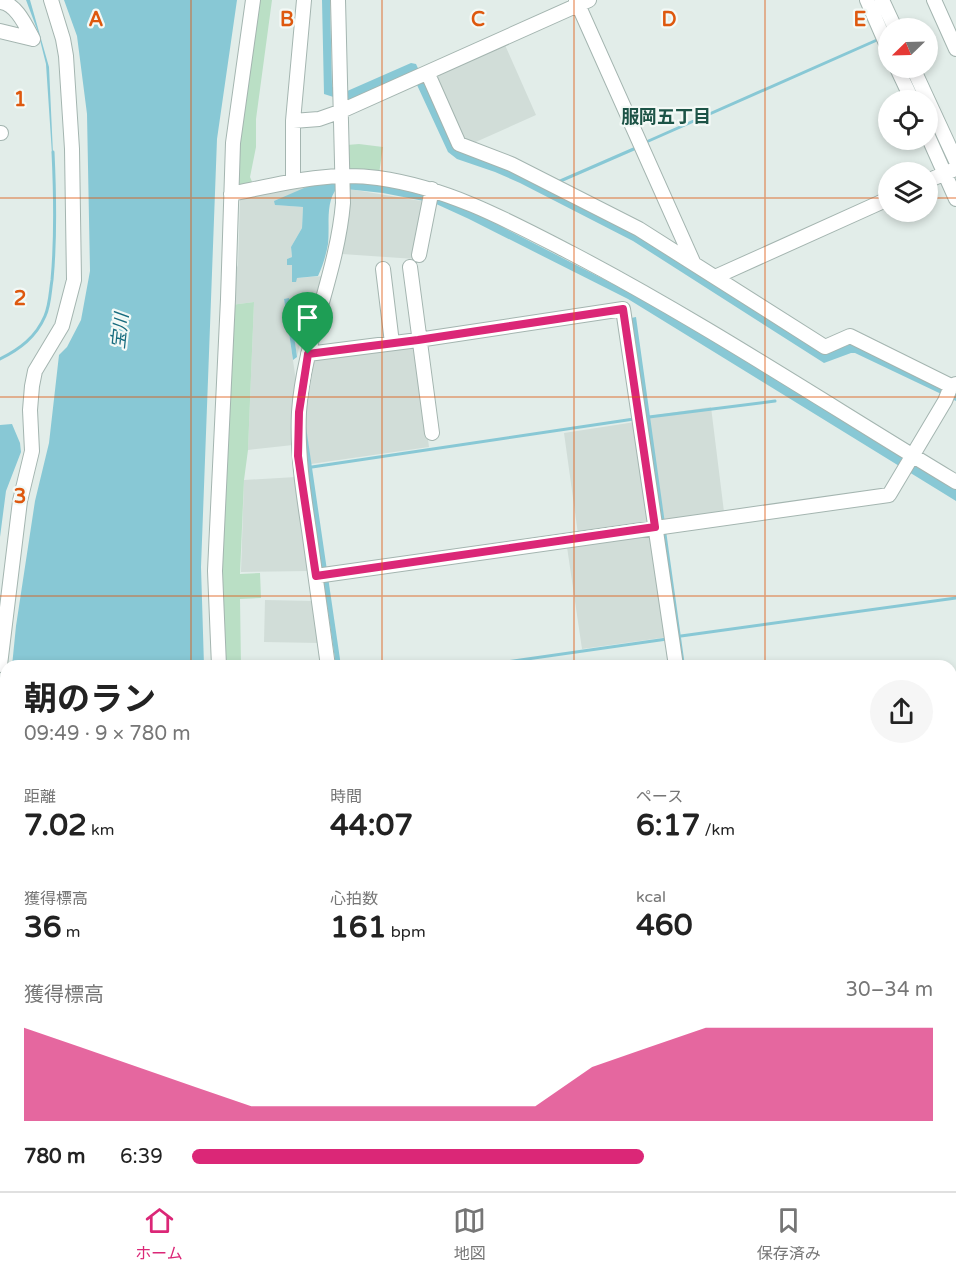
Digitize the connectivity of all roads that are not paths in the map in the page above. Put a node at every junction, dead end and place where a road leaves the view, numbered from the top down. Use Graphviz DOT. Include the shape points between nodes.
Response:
graph roads {
  1 [pos="51,0"];
  2 [pos="253,0"];
  3 [pos="304,0"];
  4 [pos="338,0"];
  5 [pos="867,0"];
  6 [pos="882,0"];
  7 [pos="934,0"];
  8 [pos="0,2"];
  9 [pos="581,2"];
  10 [pos="890,18"];
  11 [pos="878,25"];
  12 [pos="0,30"];
  13 [pos="956,49"];
  14 [pos="422,76"];
  15 [pos="918,78"];
  16 [pos="339,100"];
  17 [pos="293,122"];
  18 [pos="937,150"];
  19 [pos="956,161"];
  20 [pos="950,171"];
  21 [pos="293,180"];
  22 [pos="342,182"];
  23 [pos="231,194"];
  24 [pos="431,195"];
  25 [pos="956,199"];
  26 [pos="878,204"];
  27 [pos="419,255"];
  28 [pos="694,264"];
  29 [pos="410,267"];
  30 [pos="383,269"];
  31 [pos="715,277"];
  32 [pos="418,340"];
  33 [pos="392,343"];
  34 [pos="308,354"];
  35 [pos="951,389"];
  36 [pos="432,433"];
  37 [pos="912,458"];
  38 [pos="956,482"];
  39 [pos="660,527"];
  40 [pos="322,576"];
  41 [pos="1,660"];
  42 [pos="219,660"];
  43 [pos="328,660"];
  44 [pos="675,660"];
  1 -- 41 [label="street" via="66,56 73,161 74,280 62,326 35,371 32,386 32,451 20,501"];
  2 -- 23 [label="street" via="233,143"];
  3 -- 17 [label="street"];
  4 -- 16 [label="street"];
  5 -- 11 [label="street"];
  6 -- 10 [label="street"];
  7 -- 13 [label="street"];
  8 -- 12 [label="street" via="6,2 21,17 33,39"];
  9 -- 14 [label="street"];
  9 -- 28 [label="street"];
  14 -- 16 [label="street"];
  14 -- 28 [label="street" via="459,144 511,164 639,229"];
  15 -- 19 [label="street"];
  16 -- 17 [label="street" via="319,119"];
  16 -- 22 [label="street"];
  17 -- 21 [label="street"];
  18 -- 20 [label="street"];
  20 -- 25 [label="street"];
  21 -- 22 [label="street"];
  21 -- 23 [label="street"];
  22 -- 24 [label="street" via="376,178"];
  22 -- 34 [label="street" via="341,230"];
  23 -- 42 [label="street" via="215,571"];
  24 -- 27 [label="street"];
  24 -- 37 [label="street" via="498,215 632,285"];
  26 -- 31 [label="street"];
  28 -- 31 [label="street"];
  29 -- 32 [label="street"];
  30 -- 33 [label="street"];
  31 -- 35 [label="street" via="825,347 850,336"];
  32 -- 33 [label="street"];
  32 -- 36 [label="street"];
  32 -- 39 [label="street" via="623,309"];
  33 -- 34 [label="street"];
  34 -- 40 [label="street" via="299,412 298,456"];
  35 -- 37 [label="street"];
  37 -- 38 [label="street"];
  37 -- 39 [label="street" via="889,495"];
  39 -- 40 [label="street"];
  39 -- 44 [label="street"];
  40 -- 43 [label="street"];
}
